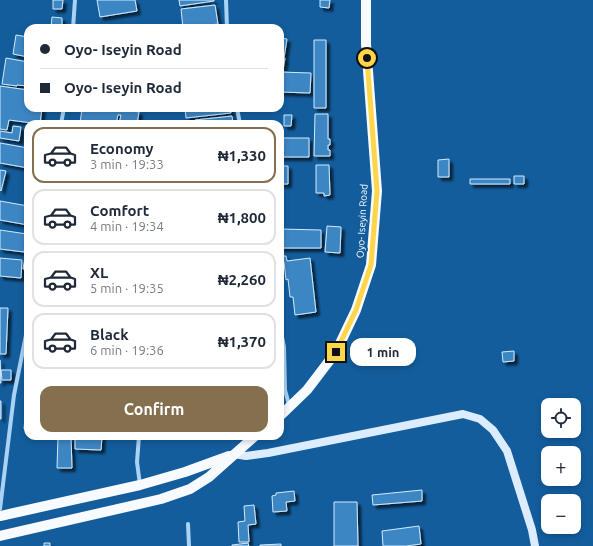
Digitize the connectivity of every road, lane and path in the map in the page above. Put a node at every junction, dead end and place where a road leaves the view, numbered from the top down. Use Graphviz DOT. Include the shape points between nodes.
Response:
graph roads {
  1 [pos="75,0"];
  2 [pos="226,0"];
  3 [pos="366,0"];
  4 [pos="73,24"];
  5 [pos="227,24"];
  6 [pos="24,345"];
  7 [pos="284,347"];
  8 [pos="290,407"];
  9 [pos="284,412"];
  10 [pos="139,440"];
  11 [pos="251,440"];
  12 [pos="234,454"];
  13 [pos="140,485"];
  14 [pos="0,510"];
  15 [pos="0,516"];
  16 [pos="188,524"];
  17 [pos="0,536"];
  18 [pos="189,546"];
  19 [pos="535,546"];
  1 -- 4 [label="street"];
  2 -- 5 [label="street"];
  3 -- 8 [label="main road, Oyo- Iseyin Road" via="366,44 377,191 371,265 356,310 336,352 307,390"];
  6 -- 14 [label="street" via="14,395"];
  7 -- 8 [label="street" via="285,390"];
  8 -- 9 [label="main road, Oyo- Iseyin Road"];
  10 -- 13 [label="street" via="137,462"];
  11 -- 12 [label="main road"];
  12 -- 13 [label="main road"];
  12 -- 17 [label="main road" via="209,477 190,489 168,497"];
  12 -- 19 [label="street" via="246,456 268,453 464,414 480,419 493,430 507,451"];
  13 -- 15 [label="main road"];
  16 -- 18 [label="street"];
}
